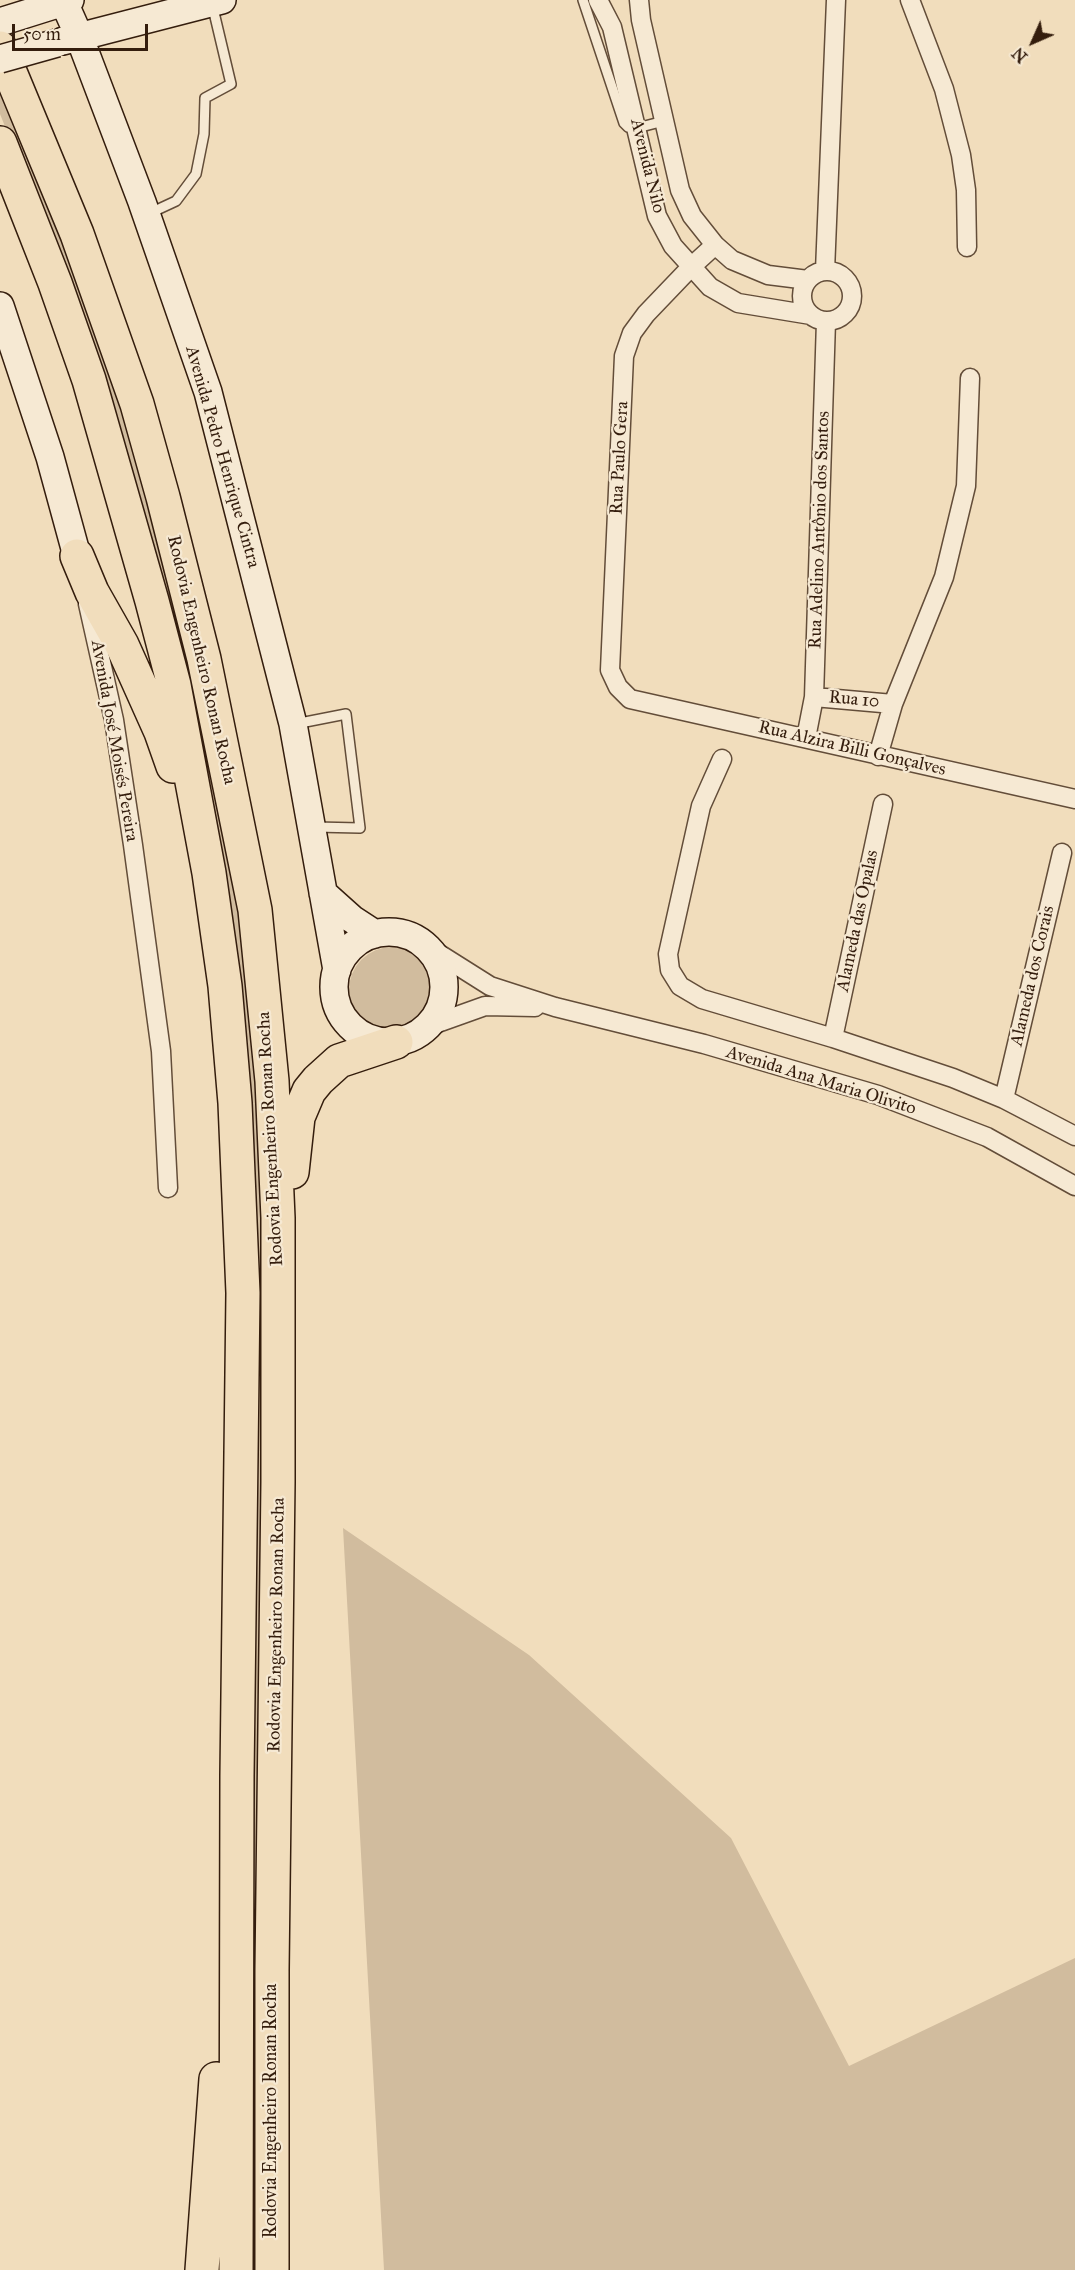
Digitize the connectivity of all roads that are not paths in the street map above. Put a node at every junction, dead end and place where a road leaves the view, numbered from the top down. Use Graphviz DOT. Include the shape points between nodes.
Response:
graph roads {
  1 [pos="583,0"];
  2 [pos="598,0"];
  3 [pos="639,0"];
  4 [pos="836,0"];
  5 [pos="910,0"];
  6 [pos="217,1"];
  7 [pos="59,3"];
  8 [pos="0,22"];
  9 [pos="68,40"];
  10 [pos="0,48"];
  11 [pos="0,59"];
  12 [pos="664,122"];
  13 [pos="637,128"];
  14 [pos="0,143"];
  15 [pos="146,216"];
  16 [pos="715,245"];
  17 [pos="967,247"];
  18 [pos="691,267"];
  19 [pos="825,271"];
  20 [pos="808,280"];
  21 [pos="0,306"];
  22 [pos="819,318"];
  23 [pos="970,378"];
  24 [pos="77,556"];
  25 [pos="814,697"];
  26 [pos="630,699"];
  27 [pos="893,704"];
  28 [pos="293,724"];
  29 [pos="806,738"];
  30 [pos="878,756"];
  31 [pos="722,759"];
  32 [pos="1074,797"];
  33 [pos="884,804"];
  34 [pos="310,827"];
  35 [pos="1062,853"];
  36 [pos="209,873"];
  37 [pos="322,893"];
  38 [pos="375,934"];
  39 [pos="425,945"];
  40 [pos="337,970"];
  41 [pos="555,1007"];
  42 [pos="429,1026"];
  43 [pos="833,1038"];
  44 [pos="396,1042"];
  45 [pos="1004,1099"];
  46 [pos="1075,1136"];
  47 [pos="1075,1186"];
  48 [pos="168,1188"];
  49 [pos="278,1293"];
  50 [pos="237,1775"];
  51 [pos="272,1970"];
  52 [pos="202,2270"];
  53 [pos="236,2270"];
  54 [pos="272,2270"];
  55 [pos="294,2270"];
  1 -- 13 [label="lane" via="620,115 628,126"];
  2 -- 13 [label="street, Avenida Nilo" via="612,27"];
  3 -- 12 [label="street, Avenida Nilo"];
  4 -- 19 [label="street"];
  5 -- 17 [label="street" via="944,89 961,155"];
  6 -- 9 [label="street"];
  6 -- 15 [label="lane" via="231,84 205,99 204,134 196,174 176,201"];
  7 -- 8 [label="street"];
  7 -- 9 [label="street, Avenida Pedro Henrique Cintra"];
  9 -- 11 [label="street, bridge"];
  9 -- 15 [label="street, Avenida Pedro Henrique Cintra"];
  10 -- 49 [label="highway, Rodovia Engenheiro Ronan Rocha" via="77,234 133,394 204,659 255,910 272,1081"];
  12 -- 13 [label="lane"];
  12 -- 16 [label="street, Avenida Nilo" via="680,190 692,216"];
  13 -- 18 [label="street, Avenida Nilo" via="657,216 673,246"];
  14 -- 36 [label="highway, Rodovia Engenheiro Ronan Rocha" via="89,380 122,489 174,685"];
  15 -- 28 [label="street, Avenida Pedro Henrique Cintra" via="208,392"];
  16 -- 18 [label="street, Rua Paulo Gera"];
  16 -- 20 [label="street, Avenida Nilo" via="732,260 768,275"];
  18 -- 22 [label="street, Avenida Nilo" via="710,287 738,303"];
  18 -- 26 [label="street, Rua Paulo Gera" via="646,314 632,333 624,356 610,670 618,687"];
  19 -- 20 [label="street"];
  19 -- 22 [label="street" via="840,275 852,296 841,316"];
  20 -- 22 [label="street" via="802,294 806,309"];
  21 -- 24 [label="street, Avenida José Moisés Pereira" via="50,457"];
  22 -- 25 [label="street, Rua Adelino Antônio dos Santos"];
  23 -- 27 [label="street" via="964,497 944,577"];
  24 -- 36 [label="highway" via="92,592 123,645 161,732"];
  24 -- 48 [label="street, Avenida José Moisés Pereira" via="114,720 133,845 161,1051"];
  25 -- 27 [label="street, Rua 10"];
  25 -- 29 [label="street, Rua Adelino Antônio dos Santos"];
  26 -- 29 [label="street, Rua Alzira Billi Gonçalves"];
  27 -- 30 [label="street"];
  28 -- 34 [label="street, Avenida Pedro Henrique Cintra"];
  28 -- 34 [label="lane" via="346,714 360,828"];
  29 -- 30 [label="street, Rua Alzira Billi Gonçalves"];
  30 -- 32 [label="street, Rua Alzira Billi Gonçalves"];
  31 -- 43 [label="street" via="701,806 668,954 670,970 680,986 702,999"];
  33 -- 43 [label="street, Alameda das Opalas"];
  34 -- 37 [label="street, Avenida Pedro Henrique Cintra"];
  35 -- 45 [label="street, Alameda dos Corais"];
  36 -- 50 [label="highway, Rodovia Engenheiro Ronan Rocha" via="225,986 235,1103 243,1293"];
  37 -- 38 [label="street"];
  37 -- 40 [label="street, Avenida Pedro Henrique Cintra"];
  38 -- 39 [label="street" via="393,932"];
  38 -- 40 [label="street" via="358,941"];
  39 -- 41 [label="street, Avenida Ana Maria Olivito" via="490,986"];
  39 -- 42 [label="street" via="443,976 444,994"];
  40 -- 44 [label="street" via="334,988 347,1022 377,1041"];
  41 -- 42 [label="street, Avenida Ana Maria Olivito" via="485,1006"];
  41 -- 47 [label="street, Avenida Ana Maria Olivito" via="704,1044 878,1095 987,1137"];
  42 -- 44 [label="street" via="414,1037"];
  43 -- 45 [label="street"];
  44 -- 49 [label="highway" via="339,1061 318,1080 303,1104 298,1118"];
  45 -- 46 [label="street"];
  49 -- 51 [label="highway, Rodovia Engenheiro Ronan Rocha"];
  50 -- 52 [label="highway"];
  50 -- 53 [label="highway, Rodovia Engenheiro Ronan Rocha"];
  51 -- 54 [label="highway, Rodovia Engenheiro Ronan Rocha"];
  51 -- 55 [label="highway"];
}
